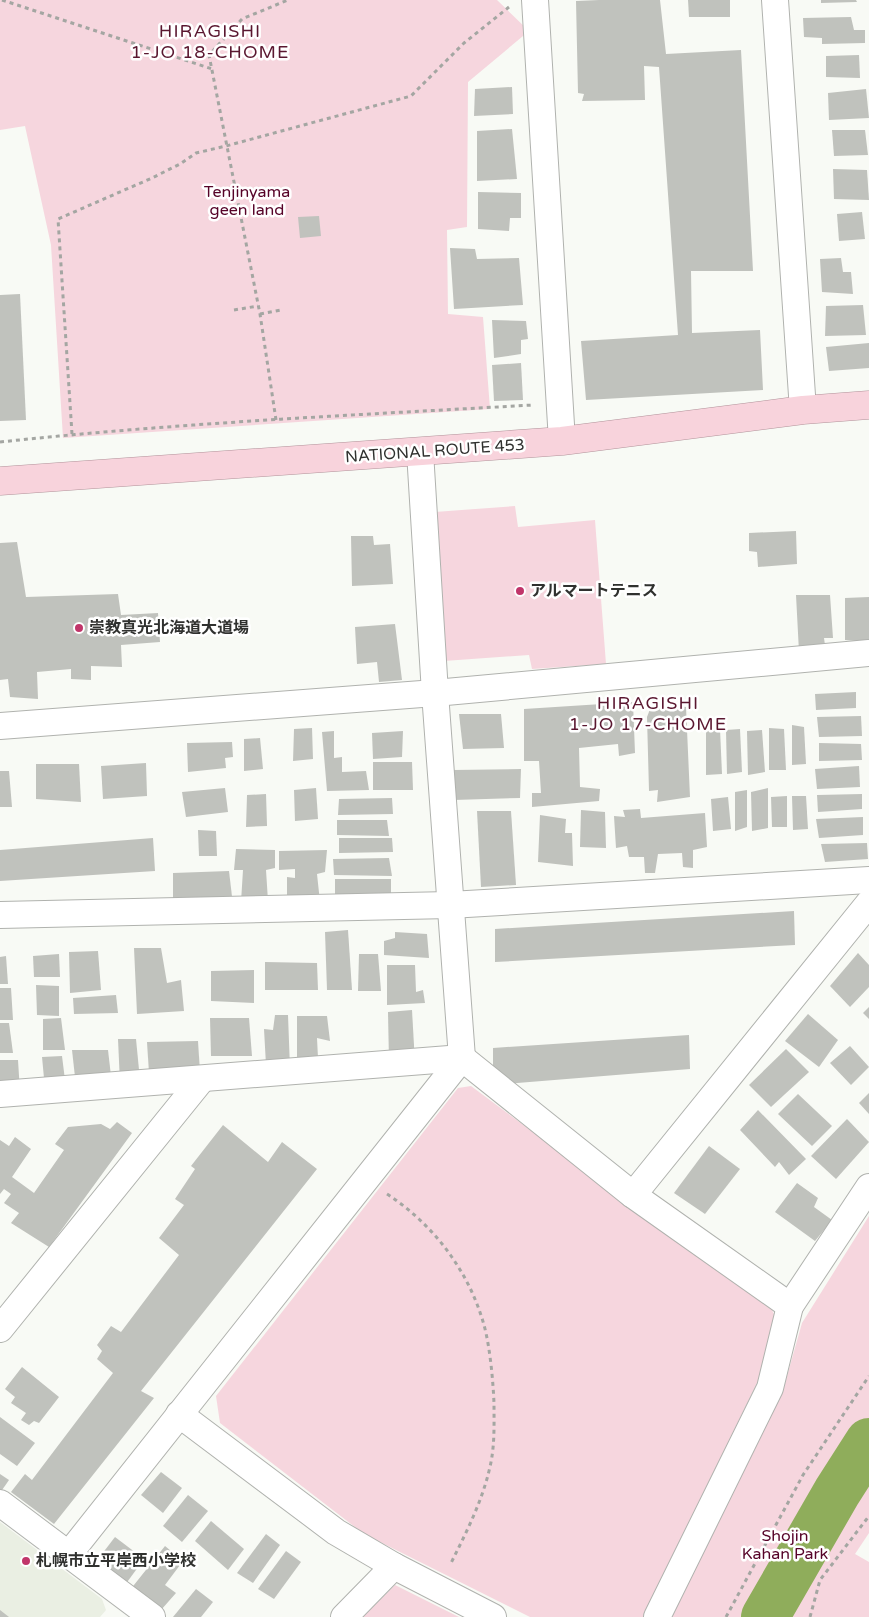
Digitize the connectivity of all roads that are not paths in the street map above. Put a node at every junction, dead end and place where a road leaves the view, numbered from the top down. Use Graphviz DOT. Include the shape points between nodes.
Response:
graph roads {
  1 [pos="775,0"];
  2 [pos="524,2"];
  3 [pos="869,405"];
  4 [pos="803,410"];
  5 [pos="562,441"];
  6 [pos="420,452"];
  7 [pos="0,481"];
  8 [pos="869,653"];
  9 [pos="434,693"];
  10 [pos="0,726"];
  11 [pos="869,880"];
  12 [pos="869,904"];
  13 [pos="450,905"];
  14 [pos="0,915"];
  15 [pos="462,1058"];
  16 [pos="202,1079"];
  17 [pos="0,1094"];
  18 [pos="869,1187"];
  19 [pos="633,1195"];
  20 [pos="790,1306"];
  21 [pos="0,1329"];
  22 [pos="179,1414"];
  23 [pos="0,1502"];
  24 [pos="69,1554"];
  25 [pos="394,1566"];
  26 [pos="136,1612"];
  27 [pos="344,1617"];
  28 [pos="493,1617"];
  29 [pos="657,1617"];
  1 -- 4 [label="street"];
  2 -- 5 [label="street"];
  3 -- 4 [label="highway, NATIONAL ROUTE 453"];
  4 -- 5 [label="highway, NATIONAL ROUTE 453"];
  5 -- 6 [label="highway, NATIONAL ROUTE 453"];
  6 -- 7 [label="highway, NATIONAL ROUTE 453"];
  6 -- 9 [label="street"];
  8 -- 9 [label="street"];
  9 -- 10 [label="street"];
  9 -- 13 [label="street"];
  11 -- 13 [label="street"];
  12 -- 19 [label="street"];
  13 -- 14 [label="street"];
  13 -- 15 [label="street"];
  15 -- 16 [label="street"];
  15 -- 19 [label="street"];
  15 -- 22 [label="street"];
  16 -- 17 [label="street"];
  16 -- 21 [label="street"];
  18 -- 20 [label="street"];
  19 -- 20 [label="street"];
  20 -- 29 [label="street" via="770,1388"];
  22 -- 24 [label="street"];
  22 -- 25 [label="street" via="336,1532"];
  23 -- 24 [label="street"];
  24 -- 26 [label="street"];
  25 -- 27 [label="street"];
  25 -- 28 [label="street"];
}
